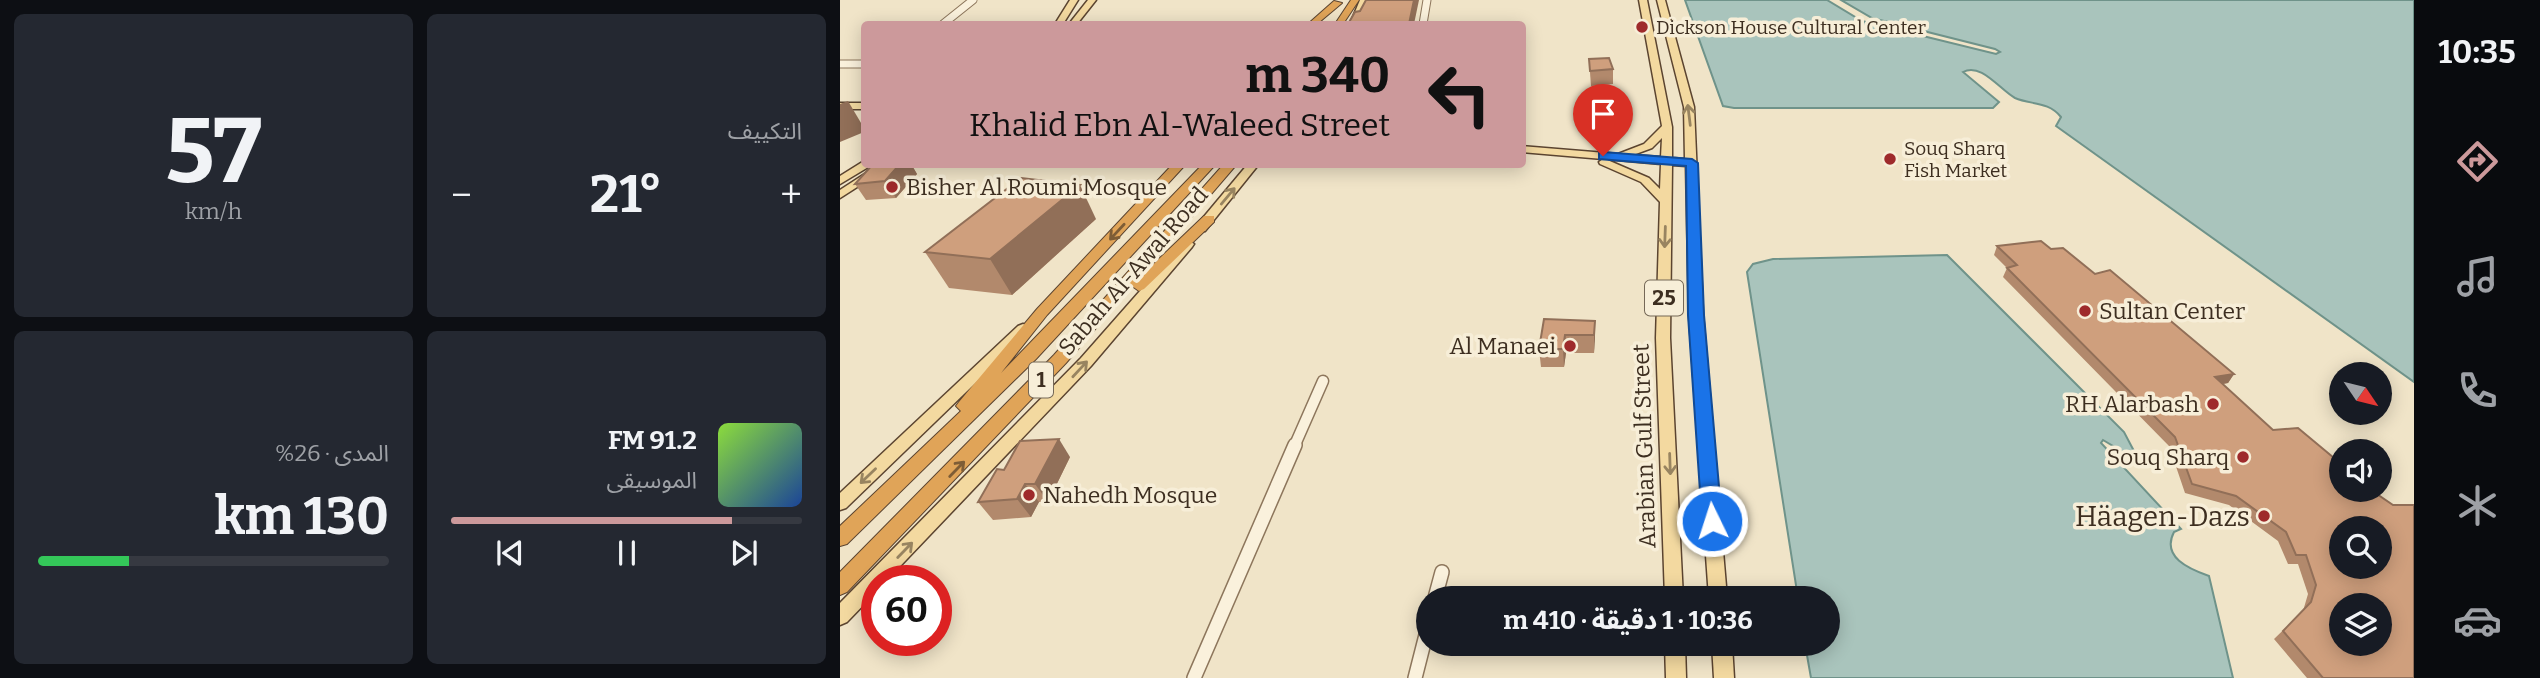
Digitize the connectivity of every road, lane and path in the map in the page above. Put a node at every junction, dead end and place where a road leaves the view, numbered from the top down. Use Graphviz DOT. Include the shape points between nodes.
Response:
graph roads {
  1 [pos="973,0"];
  2 [pos="1074,0"];
  3 [pos="1092,0"];
  4 [pos="1355,0"];
  5 [pos="1364,0"];
  6 [pos="1371,0"];
  7 [pos="1429,0"];
  8 [pos="1643,0"];
  9 [pos="1661,0"];
  10 [pos="1338,1"];
  11 [pos="947,21"];
  12 [pos="1061,21"];
  13 [pos="1075,21"];
  14 [pos="1315,21"];
  15 [pos="1324,21"];
  16 [pos="1341,21"];
  17 [pos="1357,21"];
  18 [pos="1358,21"];
  19 [pos="1424,21"];
  20 [pos="1428,21"];
  21 [pos="840,64"];
  22 [pos="861,64"];
  23 [pos="840,105"];
  24 [pos="861,105"];
  25 [pos="1668,127"];
  26 [pos="1526,149"];
  27 [pos="1526,156"];
  28 [pos="1603,159"];
  29 [pos="1669,164"];
  30 [pos="1692,166"];
  31 [pos="861,167"];
  32 [pos="882,168"];
  33 [pos="1170,168"];
  34 [pos="1177,168"];
  35 [pos="1206,168"];
  36 [pos="1227,168"];
  37 [pos="1252,168"];
  38 [pos="840,181"];
  39 [pos="1161,186"];
  40 [pos="840,195"];
  41 [pos="1667,203"];
  42 [pos="1209,219"];
  43 [pos="1042,312"];
  44 [pos="1060,359"];
  45 [pos="1323,381"];
  46 [pos="916,464"];
  47 [pos="840,503"];
  48 [pos="840,538"];
  49 [pos="1442,572"];
  50 [pos="840,586"];
  51 [pos="1438,586"];
  52 [pos="1673,586"];
  53 [pos="1717,586"];
  54 [pos="840,616"];
  55 [pos="1421,656"];
  56 [pos="1675,656"];
  57 [pos="1723,656"];
  58 [pos="1194,678"];
  59 [pos="1415,678"];
  60 [pos="1676,678"];
  61 [pos="1724,678"];
  1 -- 11 [label="street"];
  2 -- 12 [label="main road"];
  3 -- 13 [label="main road"];
  4 -- 16 [label="highway"];
  5 -- 17 [label="main road"];
  6 -- 18 [label="main road"];
  7 -- 19 [label="street"];
  7 -- 20 [label="street"];
  8 -- 25 [label="main road, Arabian Gulf Street / 25"];
  30 -- 9 [label="main road, 25, one-way" via="1689,107"];
  10 -- 14 [label="highway"];
  10 -- 15 [label="highway"];
  21 -- 22 [label="street"];
  23 -- 24 [label="main road"];
  25 -- 28 [label="main road" via="1640,150"];
  25 -- 29 [label="main road, Arabian Gulf Street / 25"];
  26 -- 28 [label="main road"];
  27 -- 28 [label="main road"];
  28 -- 29 [label="main road"];
  28 -- 41 [label="main road" via="1639,176"];
  29 -- 30 [label="main road"];
  29 -- 41 [label="main road, Arabian Gulf Street / 25"];
  30 -- 53 [label="main road, 25" via="1696,315"];
  31 -- 38 [label="main road"];
  32 -- 40 [label="main road"];
  33 -- 39 [label="highway"];
  34 -- 39 [label="highway"];
  35 -- 46 [label="highway, Sabah Al-Awal Road / 1" via="1030,355"];
  36 -- 44 [label="highway, Sabah Al-Awal Road / 1"];
  42 -- 37 [label="main road, Sabah Al-Awal Road, one-way"];
  39 -- 43 [label="highway, one-way"];
  41 -- 52 [label="main road, Arabian Gulf Street / 25, one-way" via="1663,338"];
  42 -- 44 [label="highway"];
  54 -- 42 [label="main road, Sabah Al-Awal Road, one-way" via="1086,362"];
  43 -- 46 [label="highway"];
  43 -- 47 [label="main road, Sabah Al-Awal Road, one-way"];
  50 -- 44 [label="highway, Sabah Al-Awal Road / 1, one-way"];
  45 -- 58 [label="street"];
  46 -- 48 [label="highway, Sabah Al-Awal Road / 1"];
  49 -- 51 [label="street"];
  55 -- 59 [label="street"];
  56 -- 60 [label="main road"];
  57 -- 61 [label="main road"];
}
